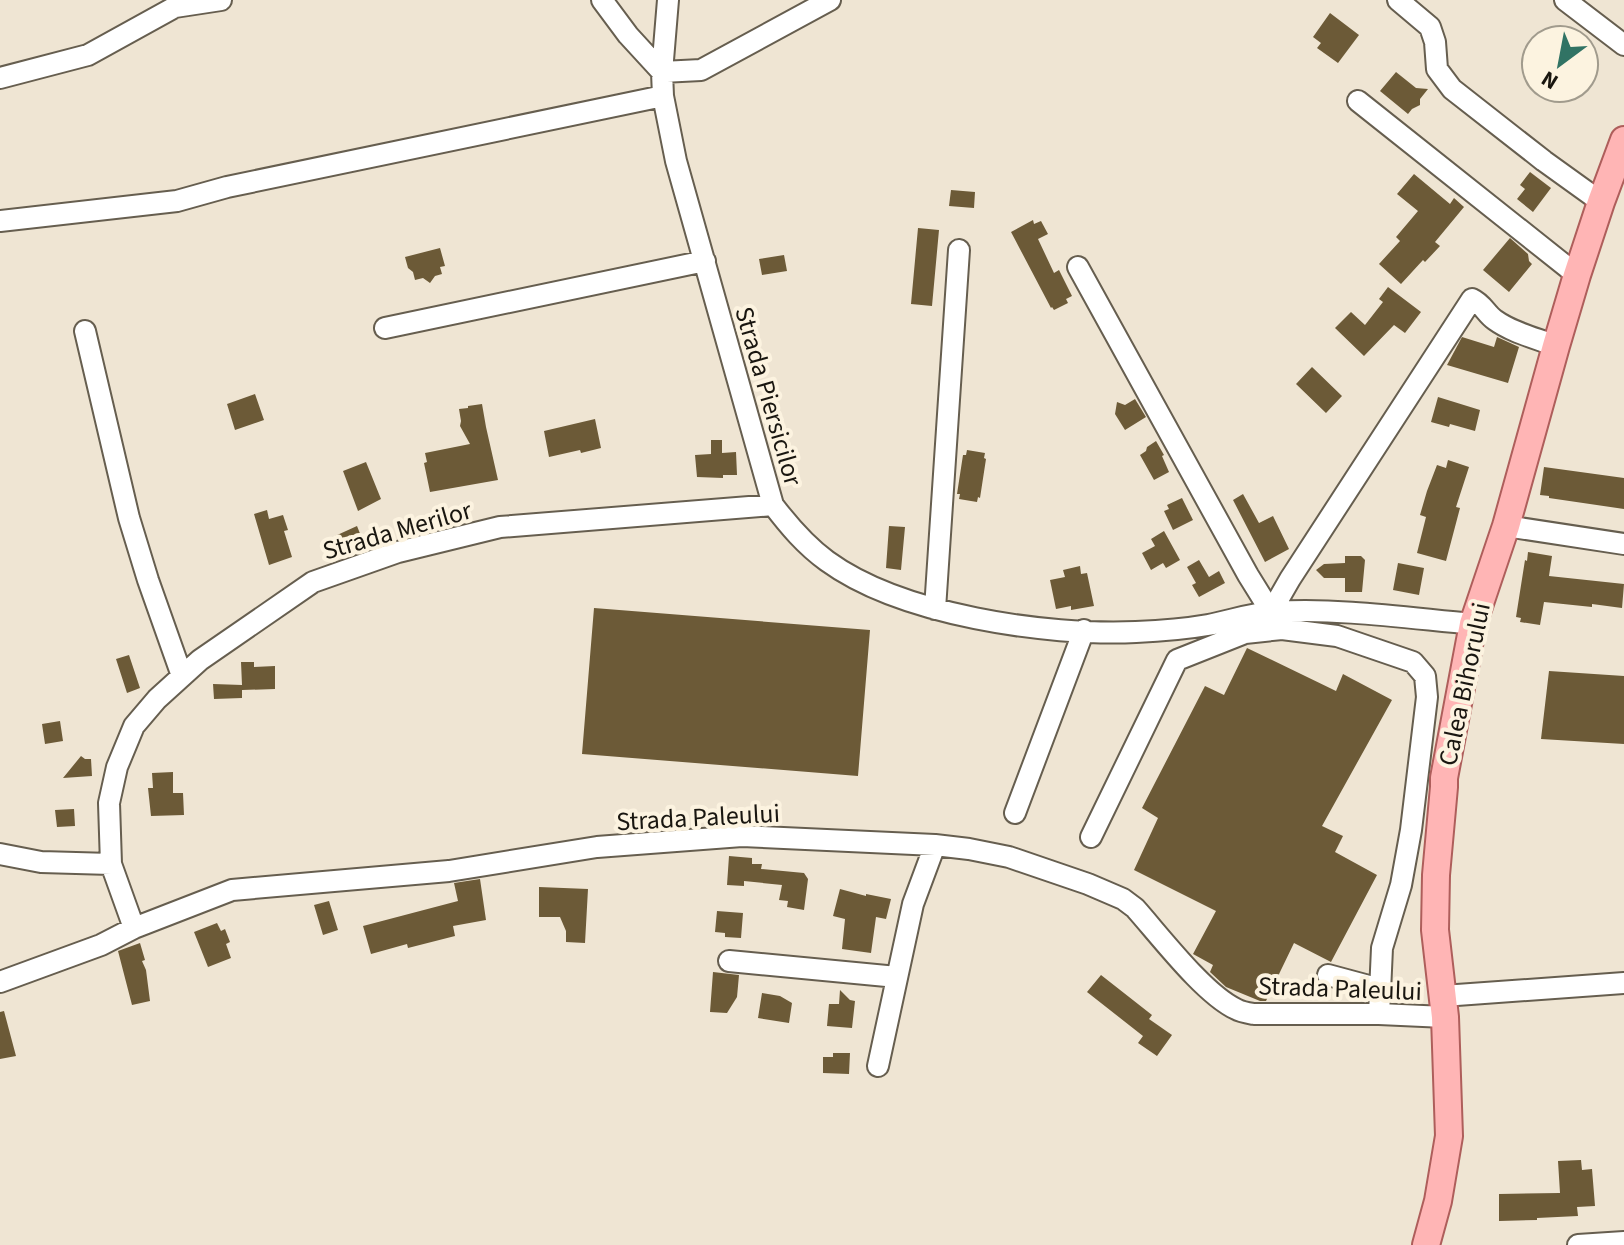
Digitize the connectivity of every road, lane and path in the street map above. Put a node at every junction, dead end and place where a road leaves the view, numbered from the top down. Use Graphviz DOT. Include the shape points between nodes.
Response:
graph roads {
  1 [pos="221,0"];
  2 [pos="602,0"];
  3 [pos="668,0"];
  4 [pos="830,0"];
  5 [pos="1398,0"];
  6 [pos="1565,0"];
  7 [pos="1624,45"];
  8 [pos="662,72"];
  9 [pos="0,78"];
  10 [pos="663,96"];
  11 [pos="1358,101"];
  12 [pos="1624,140"];
  13 [pos="1601,202"];
  14 [pos="0,221"];
  15 [pos="959,250"];
  16 [pos="705,261"];
  17 [pos="1078,267"];
  18 [pos="1577,275"];
  19 [pos="385,328"];
  20 [pos="85,331"];
  21 [pos="1556,346"];
  22 [pos="773,505"];
  23 [pos="1506,526"];
  24 [pos="1624,544"];
  25 [pos="935,609"];
  26 [pos="1271,612"];
  27 [pos="1473,624"];
  28 [pos="1084,630"];
  29 [pos="182,676"];
  30 [pos="1015,813"];
  31 [pos="1091,837"];
  32 [pos="935,845"];
  33 [pos="0,854"];
  34 [pos="111,864"];
  35 [pos="134,928"];
  36 [pos="729,961"];
  37 [pos="1328,975"];
  38 [pos="897,977"];
  39 [pos="0,982"];
  40 [pos="1624,983"];
  41 [pos="1380,989"];
  42 [pos="1444,1007"];
  43 [pos="1379,1014"];
  44 [pos="878,1066"];
  45 [pos="1624,1242"];
  46 [pos="1426,1245"];
  47 [pos="1578,1245"];
  1 -- 9 [label="street" via="175,7 88,55"];
  2 -- 8 [label="street"];
  3 -- 8 [label="street, Strada Piersicilor"];
  4 -- 8 [label="street" via="701,70"];
  5 -- 13 [label="street" via="1430,27 1437,69 1452,89"];
  6 -- 7 [label="street"];
  8 -- 10 [label="street, Strada Piersicilor"];
  10 -- 14 [label="street" via="177,201"];
  10 -- 16 [label="street, Strada Piersicilor"];
  11 -- 18 [label="street"];
  12 -- 13 [label="main road, Calea Bihorului"];
  13 -- 18 [label="main road, Calea Bihorului"];
  15 -- 25 [label="street"];
  16 -- 19 [label="street"];
  16 -- 22 [label="street, Strada Piersicilor"];
  17 -- 26 [label="street"];
  18 -- 21 [label="main road, Calea Bihorului"];
  20 -- 29 [label="street" via="129,518"];
  21 -- 23 [label="main road, Calea Bihorului"];
  21 -- 26 [label="street" via="1507,328 1472,299"];
  22 -- 25 [label="street, Strada Piersicilor" via="799,538 829,562 875,587"];
  22 -- 29 [label="street, Strada Merilor" via="500,527 398,552 313,582"];
  23 -- 24 [label="street"];
  23 -- 27 [label="main road, Calea Bihorului"];
  25 -- 28 [label="street, Strada Piersicilor"];
  26 -- 27 [label="street, Strada Piersicilor"];
  26 -- 28 [label="street, Strada Piersicilor" via="1135,632"];
  27 -- 42 [label="main road, Calea Bihorului" via="1444,778 1436,875 1435,930"];
  28 -- 30 [label="street"];
  29 -- 34 [label="street, Strada Merilor" via="134,726 117,767 109,803"];
  31 -- 41 [label="street" via="1177,660 1245,633 1282,629 1337,636 1413,662 1425,676 1427,697 1411,830 1382,948"];
  32 -- 35 [label="street, Strada Paleului" via="742,836 597,847 449,871 232,890"];
  32 -- 38 [label="street" via="913,904"];
  32 -- 43 [label="street, Strada Paleului" via="1009,857 1123,899 1219,999 1238,1010"];
  33 -- 34 [label="street" via="41,862"];
  34 -- 35 [label="street"];
  35 -- 39 [label="street, Strada Paleului"];
  36 -- 38 [label="street"];
  37 -- 41 [label="street"];
  38 -- 44 [label="street"];
  40 -- 42 [label="street, Strada Paleului"];
  41 -- 43 [label="street"];
  42 -- 43 [label="street, Strada Paleului"];
  42 -- 46 [label="main road, Calea Bihorului" via="1449,1136"];
  45 -- 47 [label="street"];
}
